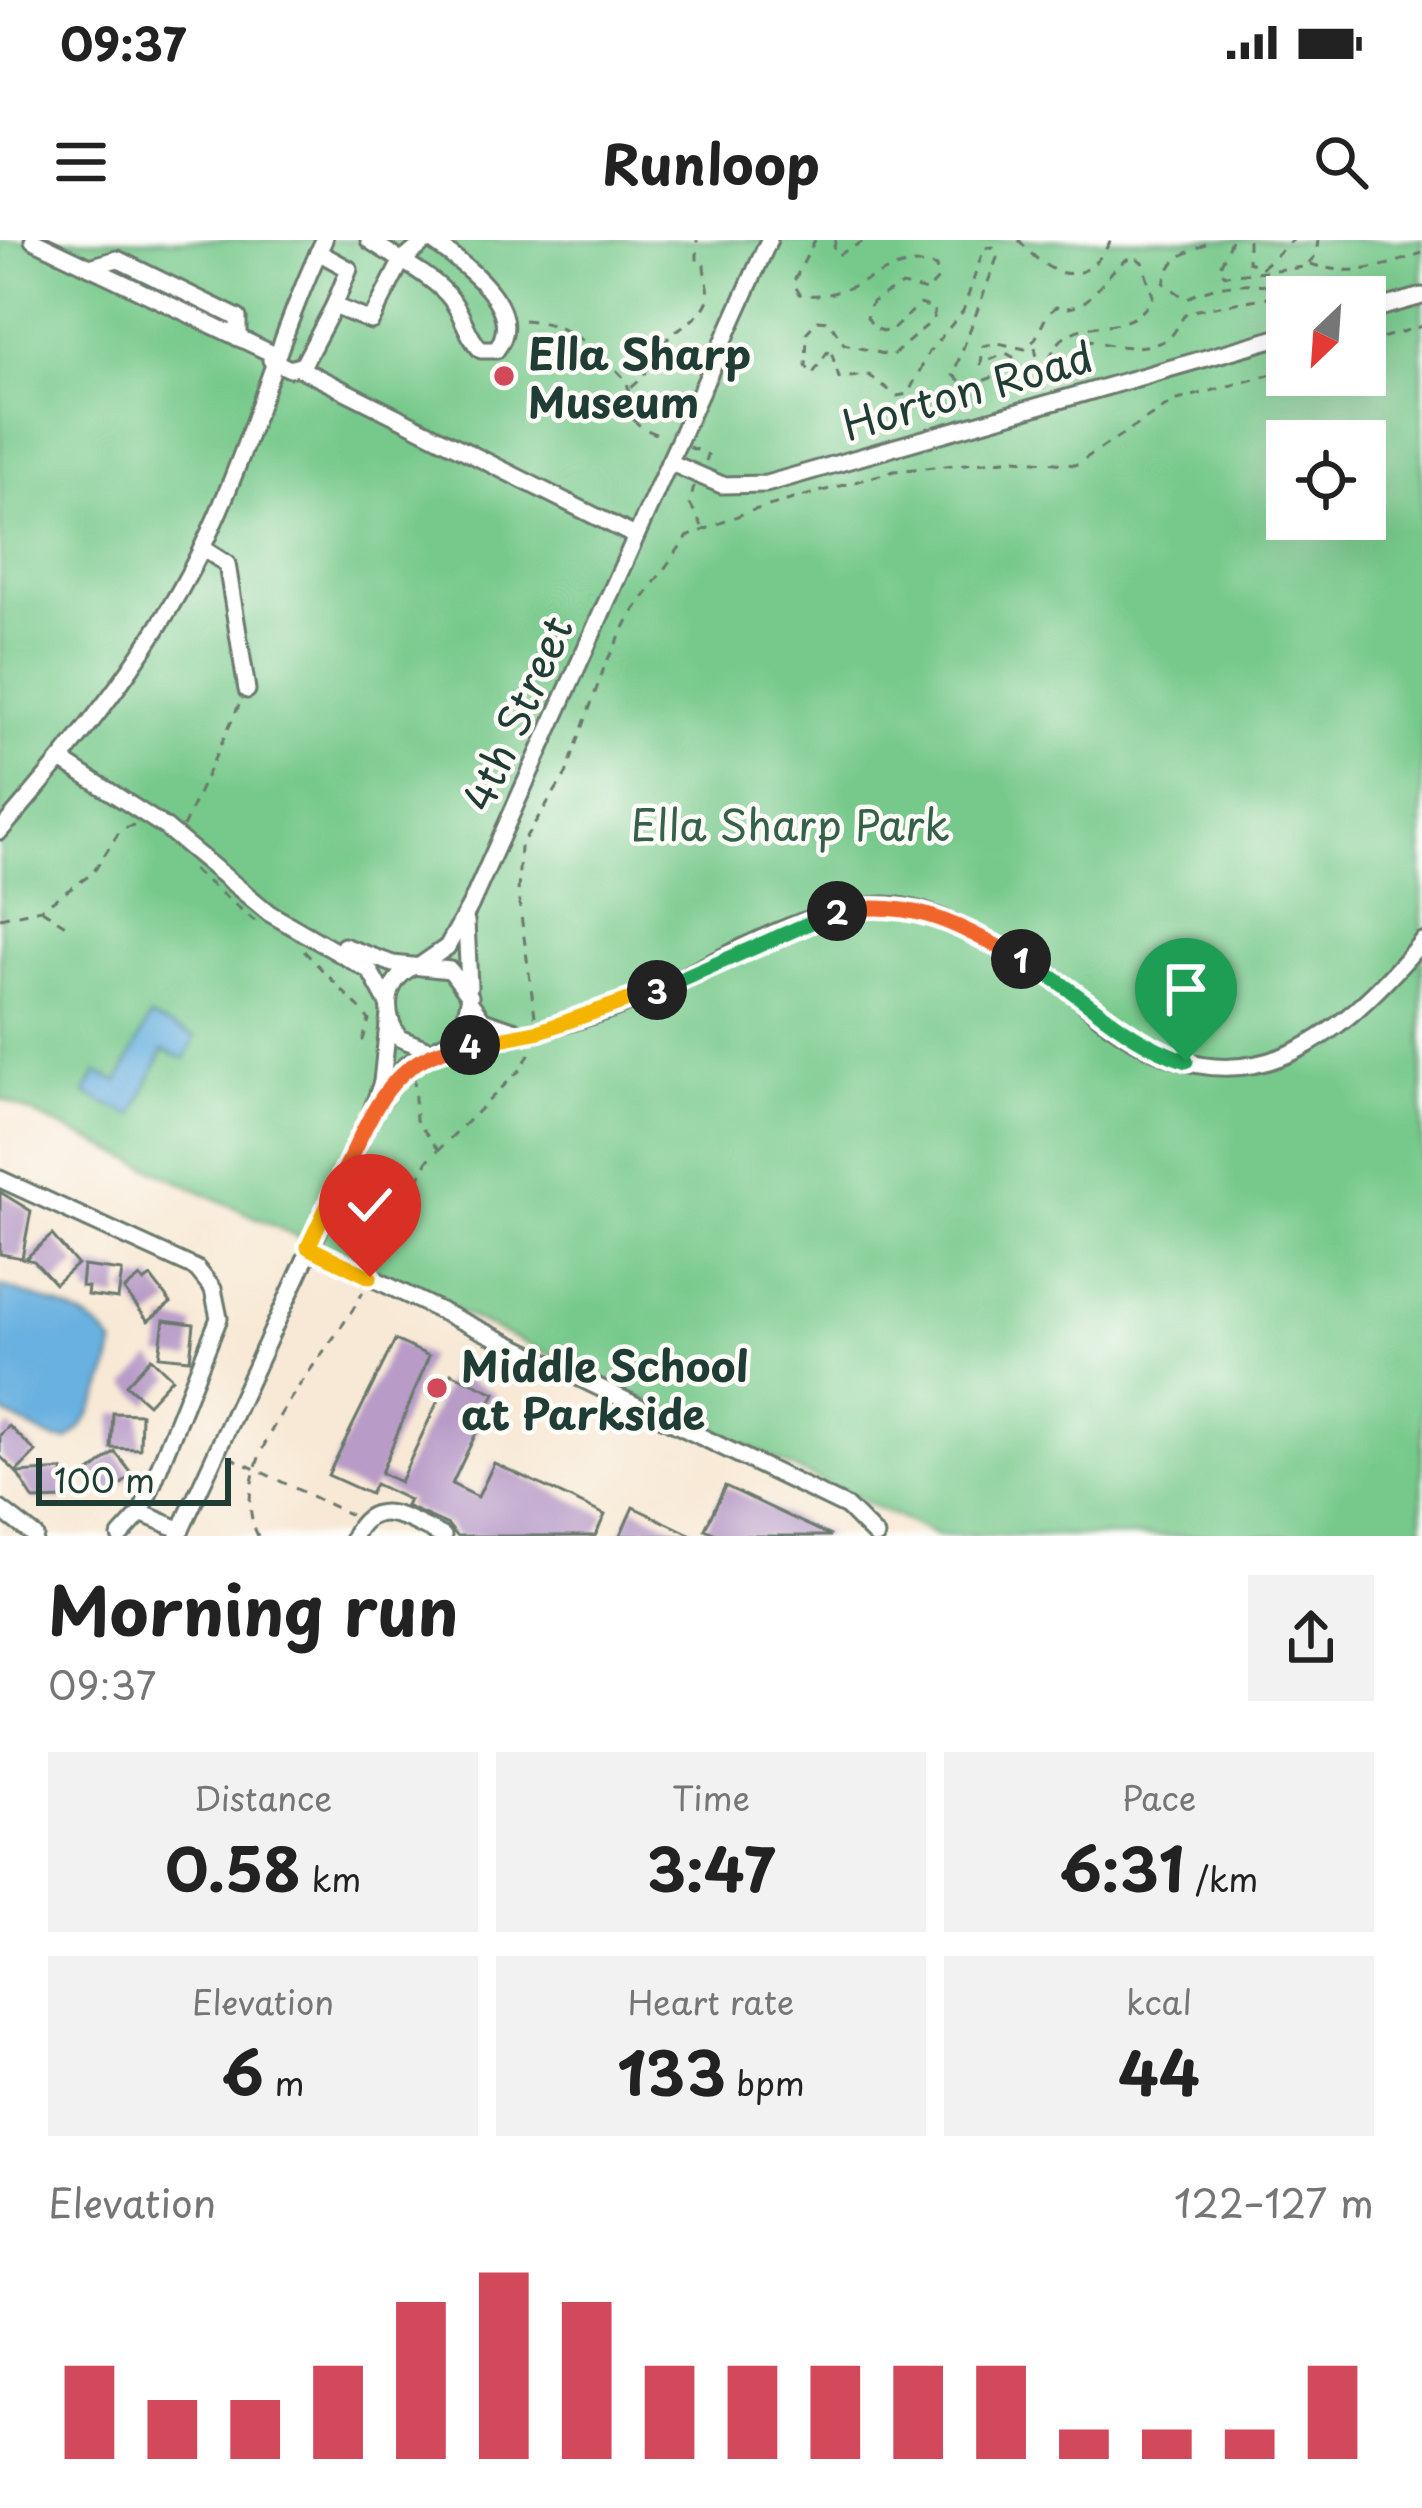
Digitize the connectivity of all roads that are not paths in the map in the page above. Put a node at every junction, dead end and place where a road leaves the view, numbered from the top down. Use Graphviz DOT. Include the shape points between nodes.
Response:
graph roads {
  1 [pos="33,240"];
  2 [pos="368,240"];
  3 [pos="429,240"];
  4 [pos="770,240"];
  5 [pos="321,246"];
  6 [pos="401,262"];
  7 [pos="350,269"];
  8 [pos="1422,296"];
  9 [pos="334,306"];
  10 [pos="1386,306"];
  11 [pos="1266,341"];
  12 [pos="272,357"];
  13 [pos="297,367"];
  14 [pos="669,462"];
  15 [pos="632,543"];
  16 [pos="202,548"];
  17 [pos="245,694"];
  18 [pos="64,762"];
  19 [pos="0,830"];
  20 [pos="470,906"];
  21 [pos="302,938"];
  22 [pos="1422,941"];
  23 [pos="418,965"];
  24 [pos="471,1000"];
  25 [pos="388,1009"];
  26 [pos="518,1032"];
  27 [pos="441,1049"];
  28 [pos="367,1125"];
  29 [pos="0,1179"];
  30 [pos="308,1247"];
  31 [pos="0,1509"];
  32 [pos="141,1513"];
  33 [pos="358,1528"];
  34 [pos="179,1533"];
  35 [pos="435,1534"];
  36 [pos="35,1536"];
  37 [pos="120,1536"];
  38 [pos="876,1536"];
  1 -- 12 [label="street"];
  2 -- 6 [label="street"];
  2 -- 7 [label="street"];
  3 -- 6 [label="street"];
  3 -- 6 [label="street" via="484,283 506,322 496,350 481,350 448,295"];
  4 -- 14 [label="street, 4th Street"];
  5 -- 7 [label="street"];
  5 -- 12 [label="street"];
  6 -- 9 [label="street" via="371,321"];
  7 -- 9 [label="street"];
  8 -- 10 [label="street"];
  9 -- 13 [label="street"];
  11 -- 14 [label="street, Horton Road" via="766,484 732,487"];
  12 -- 13 [label="street"];
  12 -- 16 [label="street"];
  13 -- 15 [label="street"];
  14 -- 15 [label="street, 4th Street"];
  15 -- 20 [label="street, 4th Street"];
  16 -- 17 [label="street" via="227,564"];
  16 -- 18 [label="street"];
  18 -- 19 [label="street"];
  18 -- 21 [label="street" via="165,826"];
  20 -- 23 [label="street, 4th Street" via="447,947"];
  20 -- 24 [label="street, 4th Street" via="464,946"];
  21 -- 23 [label="street"];
  21 -- 25 [label="street" via="370,971"];
  22 -- 26 [label="street" via="1346,1023 1316,1044 1254,1065 1160,1052 1113,1027 1048,973 953,922 893,905 813,918 639,998"];
  23 -- 24 [label="street" via="450,970"];
  23 -- 25 [label="street" via="396,980"];
  24 -- 26 [label="street" via="483,1020"];
  24 -- 27 [label="street" via="465,1028"];
  25 -- 27 [label="street" via="405,1042"];
  25 -- 28 [label="street" via="382,1082"];
  26 -- 27 [label="street"];
  27 -- 28 [label="street" via="406,1065"];
  28 -- 30 [label="street"];
  29 -- 32 [label="street" via="197,1269 213,1289 217,1323"];
  30 -- 34 [label="street"];
  30 -- 38 [label="street" via="848,1507"];
  31 -- 36 [label="street"];
  32 -- 34 [label="street"];
  32 -- 37 [label="street"];
  33 -- 35 [label="street" via="374,1512 397,1513"];
}
